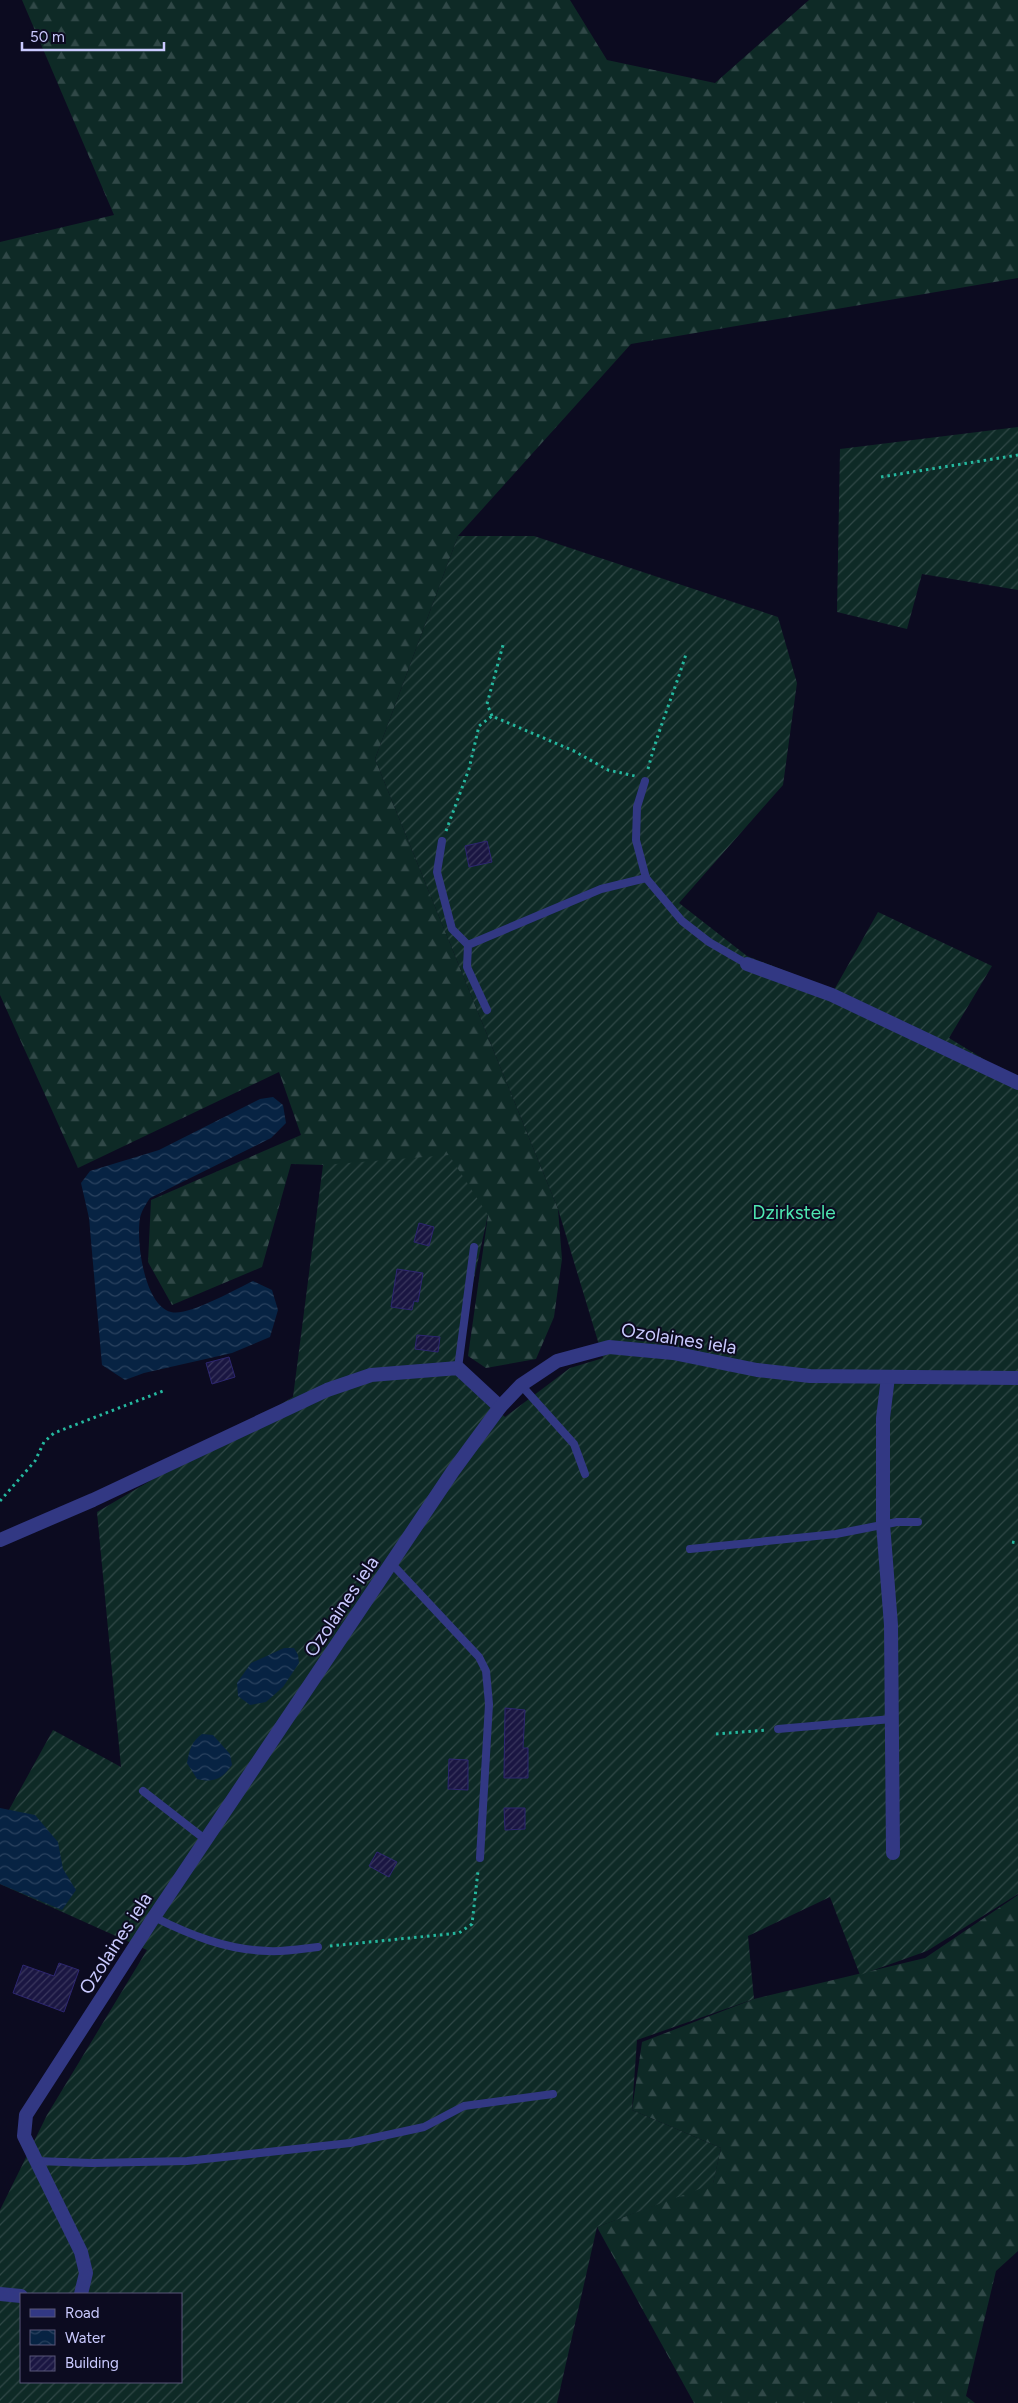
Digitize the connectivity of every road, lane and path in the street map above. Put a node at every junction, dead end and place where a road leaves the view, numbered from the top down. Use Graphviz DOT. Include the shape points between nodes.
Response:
graph roads {
  1 [pos="1018,455"];
  2 [pos="881,477"];
  3 [pos="503,645"];
  4 [pos="686,654"];
  5 [pos="492,716"];
  6 [pos="645,781"];
  7 [pos="442,840"];
  8 [pos="646,878"];
  9 [pos="468,945"];
  10 [pos="747,964"];
  11 [pos="486,1010"];
  12 [pos="1018,1083"];
  13 [pos="474,1248"];
  14 [pos="458,1368"];
  15 [pos="888,1377"];
  16 [pos="1018,1378"];
  17 [pos="521,1385"];
  18 [pos="163,1391"];
  19 [pos="500,1407"];
  20 [pos="585,1474"];
  21 [pos="0,1501"];
  22 [pos="918,1522"];
  23 [pos="883,1524"];
  24 [pos="0,1540"];
  25 [pos="1012,1542"];
  26 [pos="1018,1543"];
  27 [pos="690,1549"];
  28 [pos="392,1564"];
  29 [pos="892,1719"];
  30 [pos="778,1729"];
  31 [pos="716,1734"];
  32 [pos="143,1792"];
  33 [pos="206,1840"];
  34 [pos="893,1853"];
  35 [pos="480,1858"];
  36 [pos="154,1917"];
  37 [pos="318,1947"];
  38 [pos="553,2094"];
  39 [pos="36,2161"];
  40 [pos="81,2293"];
  41 [pos="0,2294"];
  42 [pos="20,2296"];
  1 -- 2 [label="path"];
  3 -- 5 [label="path" via="486,704"];
  4 -- 6 [label="path" via="658,732"];
  5 -- 6 [label="path" via="574,751 608,770 632,774"];
  5 -- 7 [label="path" via="479,726 469,769"];
  6 -- 8 [label="lane" via="637,807 636,840"];
  7 -- 9 [label="lane" via="437,872 452,930"];
  8 -- 9 [label="lane" via="601,889"];
  8 -- 10 [label="lane" via="682,921 709,942"];
  9 -- 11 [label="lane" via="467,967"];
  10 -- 12 [label="street" via="832,995"];
  13 -- 14 [label="lane"];
  14 -- 19 [label="street"];
  14 -- 24 [label="street" via="371,1375 327,1390"];
  15 -- 16 [label="street, Ozolaines iela"];
  15 -- 17 [label="street, Ozolaines iela" via="810,1376 757,1370 673,1352 609,1347 557,1361"];
  15 -- 23 [label="street" via="884,1418"];
  17 -- 19 [label="street, Ozolaines iela"];
  17 -- 20 [label="lane" via="574,1444"];
  18 -- 21 [label="path" via="54,1433 44,1442 35,1461"];
  19 -- 28 [label="street, Ozolaines iela"];
  22 -- 23 [label="lane"];
  23 -- 27 [label="lane" via="836,1534"];
  23 -- 29 [label="street" via="891,1625"];
  25 -- 26 [label="path"];
  28 -- 33 [label="street, Ozolaines iela"];
  28 -- 35 [label="lane" via="479,1657 486,1671 489,1704"];
  29 -- 30 [label="lane"];
  29 -- 34 [label="street"];
  30 -- 31 [label="path"];
  32 -- 33 [label="lane"];
  33 -- 36 [label="street, Ozolaines iela"];
  35 -- 37 [label="path" via="472,1924 459,1933"];
  36 -- 37 [label="lane" via="190,1935 229,1946 268,1951"];
  36 -- 39 [label="street, Ozolaines iela" via="26,2115 24,2136"];
  38 -- 39 [label="lane" via="464,2106 424,2127 350,2142 187,2161"];
  39 -- 40 [label="street, Ozolaines iela" via="81,2252 86,2274"];
  41 -- 42 [label="street"];
}
